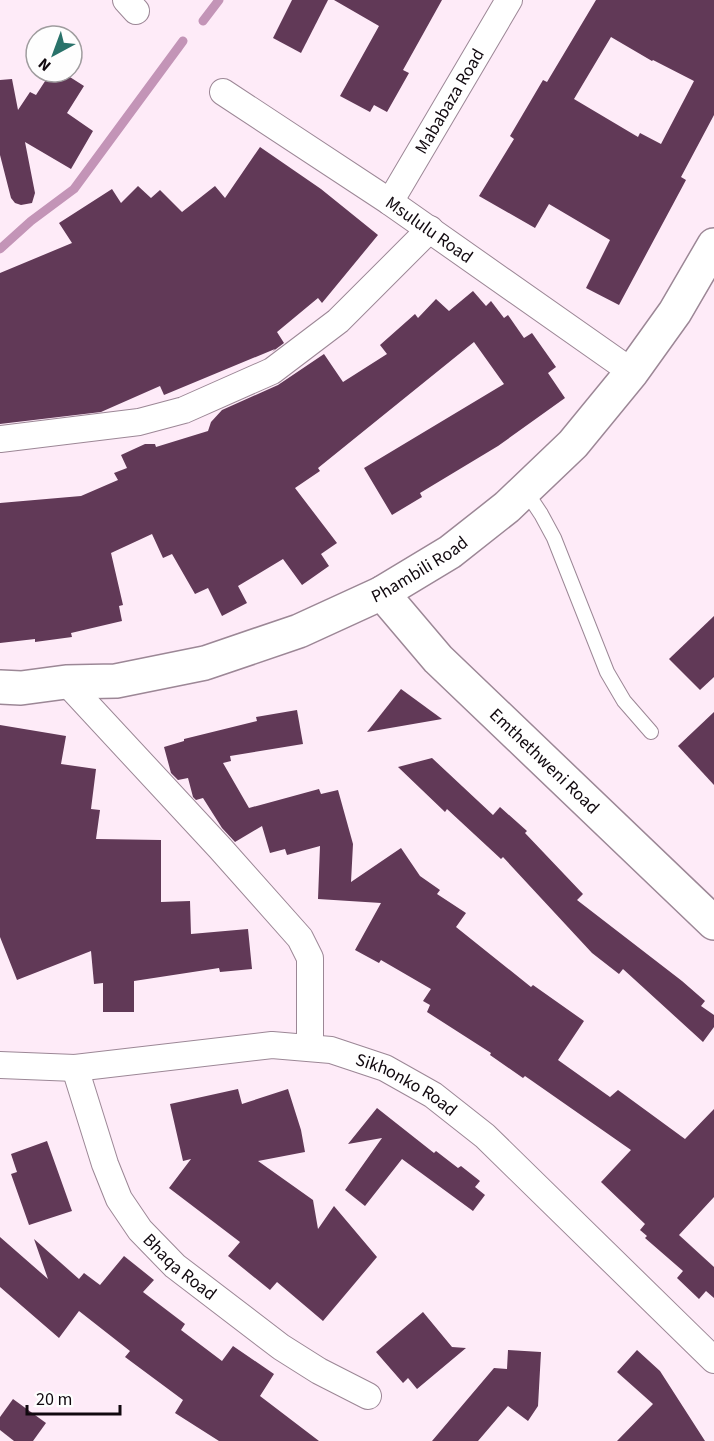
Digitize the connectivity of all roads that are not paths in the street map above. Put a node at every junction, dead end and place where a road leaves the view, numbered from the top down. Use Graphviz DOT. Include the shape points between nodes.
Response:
graph roads {
  1 [pos="509,0"];
  2 [pos="224,92"];
  3 [pos="390,201"];
  4 [pos="430,230"];
  5 [pos="714,245"];
  6 [pos="632,372"];
  7 [pos="0,439"];
  8 [pos="525,490"];
  9 [pos="382,593"];
  10 [pos="66,682"];
  11 [pos="0,687"];
  12 [pos="651,732"];
  13 [pos="714,923"];
  14 [pos="309,1048"];
  15 [pos="0,1065"];
  16 [pos="75,1068"];
  17 [pos="714,1360"];
  18 [pos="368,1396"];
  1 -- 3 [label="street, Mababaza Road"];
  2 -- 3 [label="street, Msululu Road"];
  3 -- 4 [label="street, Msululu Road"];
  4 -- 6 [label="street, Msululu Road"];
  4 -- 7 [label="street" via="338,321 272,371 184,410 139,422"];
  5 -- 6 [label="street, Phambili Road" via="675,312"];
  6 -- 8 [label="street, Phambili Road" via="573,444"];
  8 -- 9 [label="street, Phambili Road" via="450,552"];
  8 -- 12 [label="lane" via="554,537 607,672 624,701"];
  9 -- 10 [label="street, Phambili Road" via="299,631 205,663 116,681"];
  9 -- 13 [label="street, Emthethweni Road" via="438,659"];
  10 -- 11 [label="street, Phambili Road"];
  10 -- 14 [label="street" via="300,938 310,958"];
  14 -- 16 [label="street, Sikhonko Road" via="272,1045"];
  14 -- 17 [label="street, Sikhonko Road" via="331,1050 385,1068 434,1095 485,1136"];
  15 -- 16 [label="street, Sikhonko Road"];
  16 -- 18 [label="street, Bhaqa Road" via="105,1164 119,1198 140,1230 175,1266 281,1347"];
}
